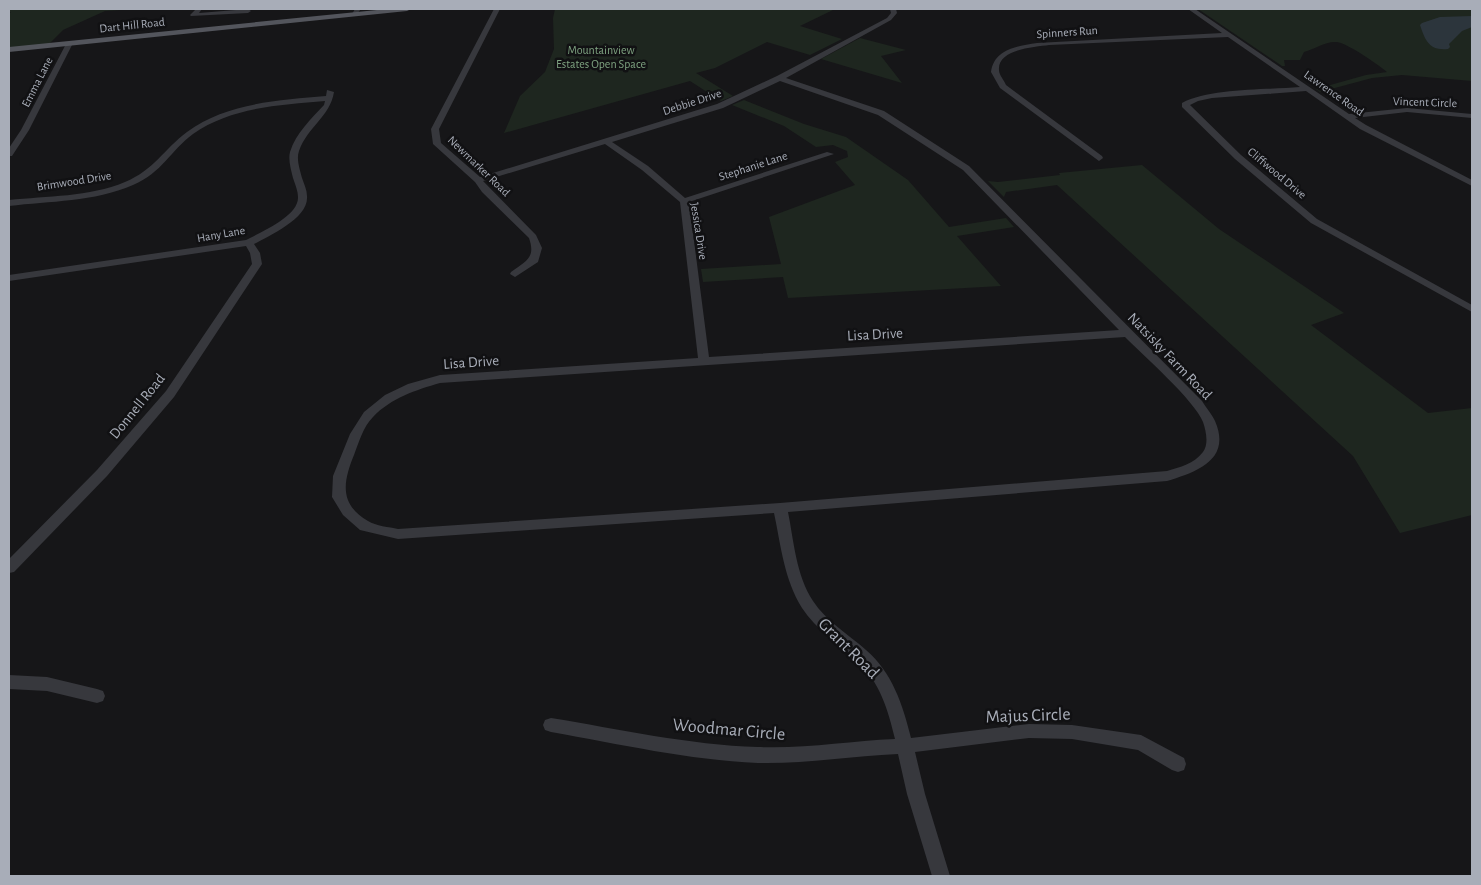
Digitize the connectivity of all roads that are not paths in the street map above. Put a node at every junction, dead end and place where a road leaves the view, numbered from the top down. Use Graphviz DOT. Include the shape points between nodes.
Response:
graph roads {
  1 [pos="199,9"];
  2 [pos="407,9"];
  3 [pos="497,9"];
  4 [pos="893,9"];
  5 [pos="1191,9"];
  6 [pos="249,10"];
  7 [pos="356,11"];
  8 [pos="246,26"];
  9 [pos="1230,35"];
  10 [pos="68,45"];
  11 [pos="9,50"];
  12 [pos="780,78"];
  13 [pos="1309,89"];
  14 [pos="329,95"];
  15 [pos="1348,116"];
  16 [pos="1472,116"];
  17 [pos="606,141"];
  18 [pos="9,154"];
  19 [pos="830,154"];
  20 [pos="1099,158"];
  21 [pos="478,180"];
  22 [pos="1472,183"];
  23 [pos="684,201"];
  24 [pos="9,203"];
  25 [pos="249,244"];
  26 [pos="515,274"];
  27 [pos="9,278"];
  28 [pos="1472,309"];
  29 [pos="1129,333"];
  30 [pos="704,362"];
  31 [pos="780,508"];
  32 [pos="9,568"];
  33 [pos="9,682"];
  34 [pos="97,696"];
  35 [pos="551,725"];
  36 [pos="904,746"];
  37 [pos="1178,764"];
  38 [pos="941,876"];
  1 -- 6 [label="street" via="193,15"];
  2 -- 7 [label="main road, Dart Hill Road"];
  3 -- 21 [label="street, Newmarker Road" via="435,129 437,144"];
  4 -- 12 [label="street, Debbie Drive" via="889,19"];
  5 -- 9 [label="street, Lawrence Road"];
  6 -- 8 [label="street"];
  7 -- 8 [label="main road, Dart Hill Road"];
  8 -- 10 [label="main road, Dart Hill Road"];
  9 -- 13 [label="street, Lawrence Road"];
  9 -- 20 [label="street, Spinners Run" via="1049,43 1009,52 998,60 995,72 1003,86"];
  10 -- 11 [label="main road, Dart Hill Road"];
  10 -- 18 [label="street, Emma Lane" via="25,130"];
  12 -- 17 [label="street, Debbie Drive" via="720,106"];
  12 -- 29 [label="street, Natsisky Farm Road" via="881,114 960,164"];
  13 -- 15 [label="street, Lawrence Road"];
  13 -- 28 [label="street, Cliffwood Drive" via="1196,98 1185,105 1238,157 1314,221"];
  14 -- 24 [label="street, Brimwood Drive" via="220,117 191,133 143,177 125,185"];
  14 -- 25 [label="street, Hany Lane" via="328,105 298,142 294,153 303,198 300,206 281,225"];
  15 -- 16 [label="street, Vincent Circle" via="1407,110"];
  15 -- 22 [label="street, Lawrence Road" via="1383,138"];
  17 -- 21 [label="street, Debbie Drive"];
  17 -- 23 [label="street, Jessica Drive"];
  19 -- 23 [label="street, Stephanie Lane"];
  21 -- 26 [label="street, Newmarker Road" via="533,237 537,248 534,260"];
  23 -- 30 [label="street, Jessica Drive"];
  25 -- 27 [label="street, Hany Lane"];
  25 -- 32 [label="street, Donnell Road" via="255,253 256,264 170,394 102,473"];
  29 -- 30 [label="street, Lisa Drive"];
  29 -- 31 [label="street, Natsisky Farm Road" via="1198,404 1209,421 1213,438 1210,452 1195,467 1167,476"];
  30 -- 31 [label="street, Lisa Drive" via="440,379 412,386 389,398 368,415 356,434 339,476 339,497 348,512 365,526 398,534"];
  31 -- 36 [label="street, Grant Road" via="796,584 803,598 818,618 865,658 884,682"];
  33 -- 34 [label="street" via="47,684"];
  35 -- 36 [label="street, Woodmar Circle" via="758,756"];
  36 -- 37 [label="street, Majus Circle" via="1029,731 1072,732 1141,743"];
  36 -- 38 [label="street, Grant Road"];
}
